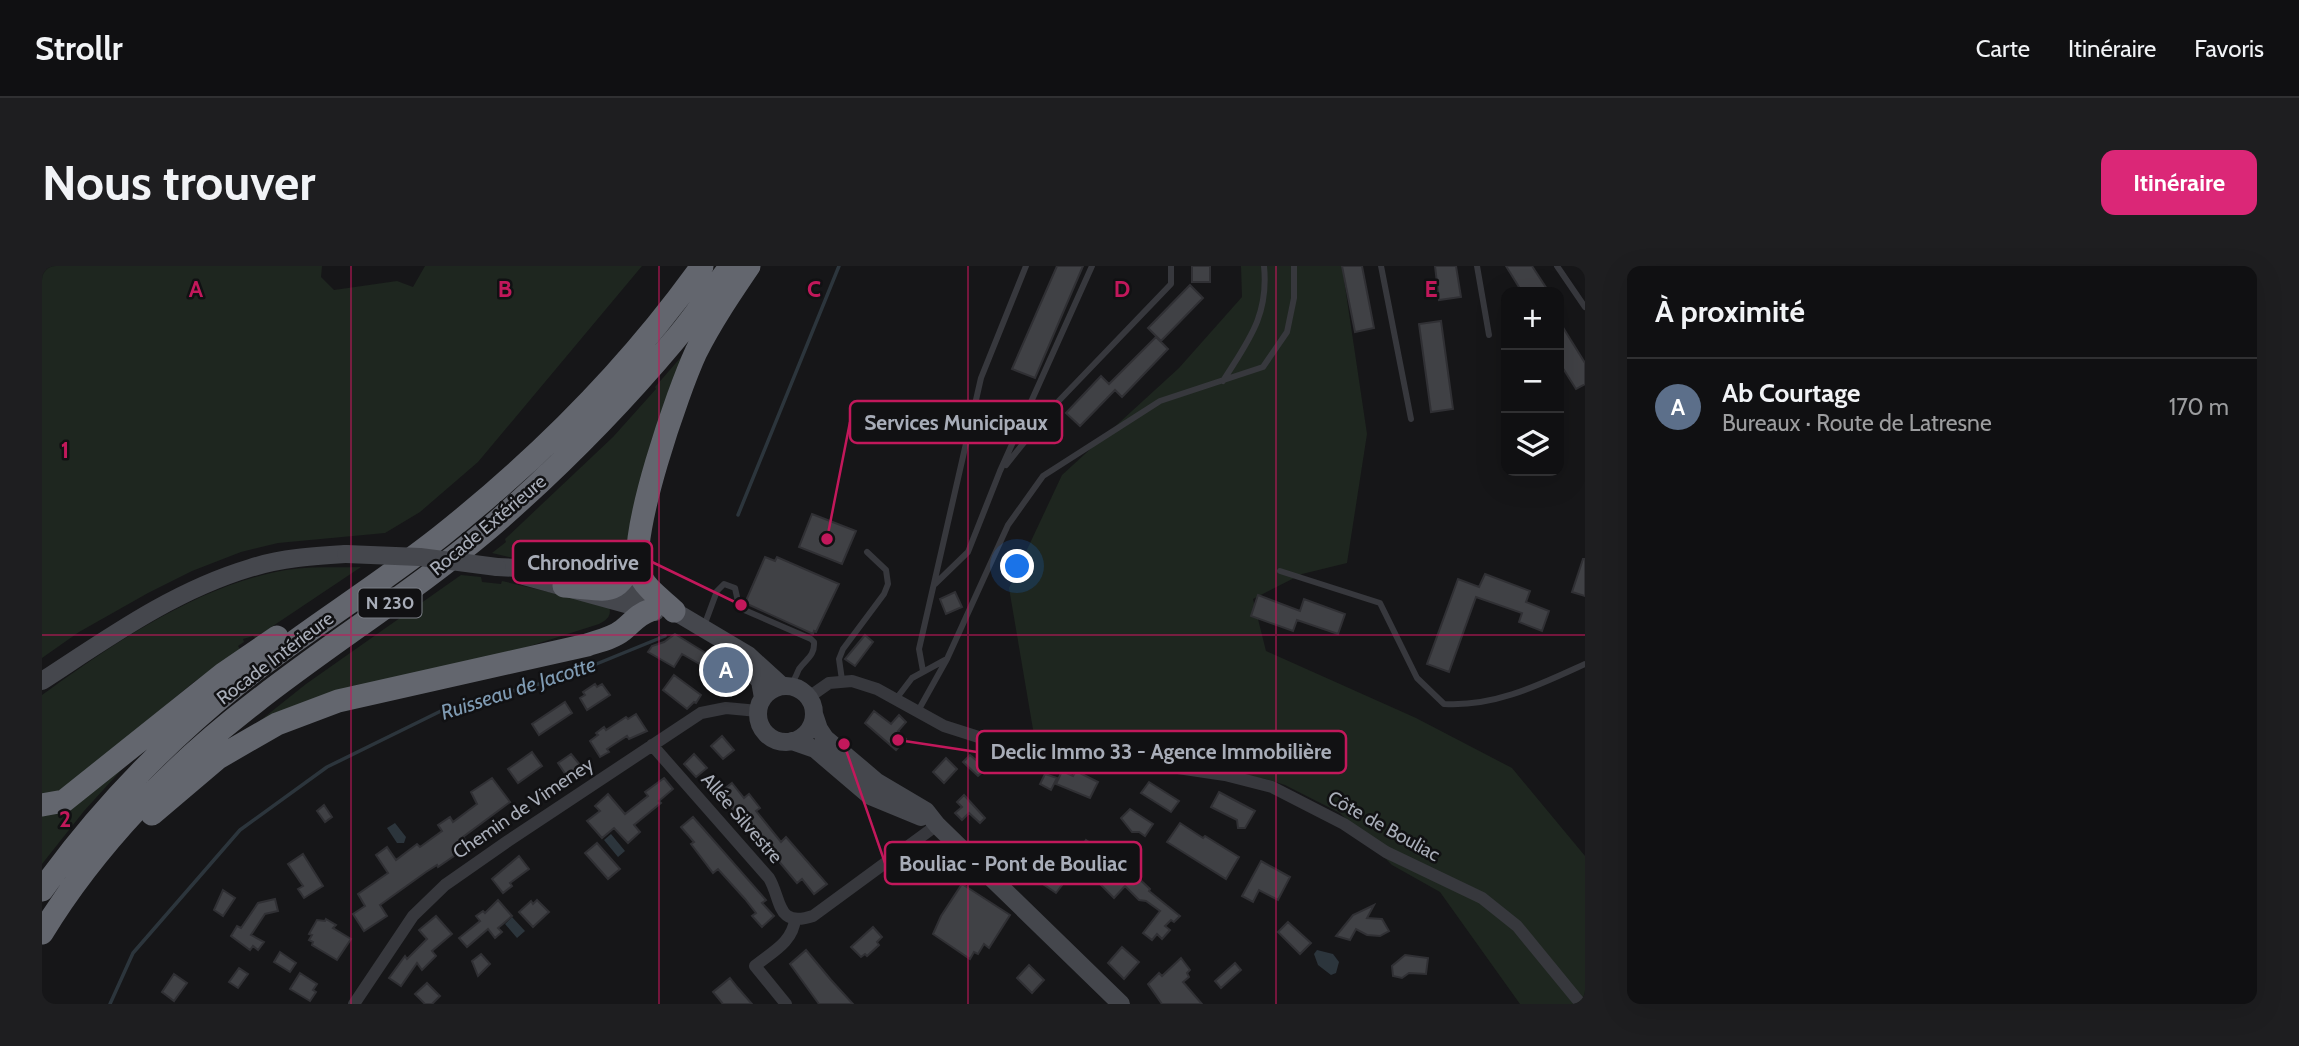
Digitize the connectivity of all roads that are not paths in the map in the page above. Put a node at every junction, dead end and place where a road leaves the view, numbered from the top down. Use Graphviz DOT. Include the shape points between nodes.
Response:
graph roads {
  1 [pos="702,266"];
  2 [pos="731,266"];
  3 [pos="749,266"];
  4 [pos="1026,266"];
  5 [pos="1092,266"];
  6 [pos="1171,266"];
  7 [pos="1264,266"];
  8 [pos="1294,266"];
  9 [pos="1381,266"];
  10 [pos="1477,266"];
  11 [pos="1557,266"];
  12 [pos="1585,307"];
  13 [pos="1489,335"];
  14 [pos="1223,381"];
  15 [pos="1411,419"];
  16 [pos="1000,471"];
  17 [pos="636,550"];
  18 [pos="867,552"];
  19 [pos="497,568"];
  20 [pos="1280,570"];
  21 [pos="620,583"];
  22 [pos="934,585"];
  23 [pos="564,586"];
  24 [pos="356,597"];
  25 [pos="651,610"];
  26 [pos="674,611"];
  27 [pos="702,628"];
  28 [pos="947,659"];
  29 [pos="1585,664"];
  30 [pos="923,671"];
  31 [pos="842,680"];
  32 [pos="42,681"];
  33 [pos="786,686"];
  34 [pos="896,699"];
  35 [pos="760,705"];
  36 [pos="812,706"];
  37 [pos="918,711"];
  38 [pos="792,741"];
  39 [pos="652,745"];
  40 [pos="895,800"];
  41 [pos="42,804"];
  42 [pos="937,825"];
  43 [pos="114,836"];
  44 [pos="42,890"];
  45 [pos="795,919"];
  46 [pos="42,933"];
  47 [pos="354,1004"];
  48 [pos="786,1004"];
  49 [pos="1121,1004"];
  50 [pos="1581,1004"];
  1 -- 24 [label="highway, Rocade Intérieure / N 230" via="654,329 545,444 439,537"];
  2 -- 43 [label="highway, Rocade Extérieure / N 230" via="674,342 562,463 471,542 250,705 153,792"];
  3 -- 17 [label="highway" via="695,355 657,463"];
  4 -- 22 [label="lane" via="981,378"];
  5 -- 16 [label="lane"];
  6 -- 16 [label="lane" via="1171,284 1051,409"];
  7 -- 14 [label="lane" via="1262,312"];
  8 -- 14 [label="lane" via="1287,332 1263,368"];
  9 -- 15 [label="lane"];
  10 -- 13 [label="lane"];
  11 -- 12 [label="lane"];
  14 -- 28 [label="lane" via="1160,401 1043,476 1008,525"];
  16 -- 22 [label="lane" via="968,552"];
  17 -- 21 [label="highway"];
  17 -- 26 [label="highway" via="640,577"];
  18 -- 31 [label="lane" via="886,570 888,584 842,649"];
  19 -- 21 [label="street" via="580,571"];
  19 -- 23 [label="street"];
  19 -- 32 [label="street, bridge" via="420,556 346,554 251,567 156,608"];
  20 -- 29 [label="lane" via="1380,603 1417,678 1444,704 1469,705 1524,692"];
  21 -- 23 [label="highway" via="607,590"];
  21 -- 26 [label="street"];
  22 -- 30 [label="lane" via="919,649"];
  23 -- 25 [label="street"];
  24 -- 41 [label="highway" via="330,601 223,674 71,796"];
  24 -- 44 [label="highway, Rocade Intérieure / N 230" via="235,687 168,744 99,816"];
  25 -- 35 [label="street" via="742,662 760,681"];
  25 -- 43 [label="highway" via="608,639 338,701 277,724 218,758 139,827"];
  26 -- 27 [label="street"];
  27 -- 33 [label="street" via="758,662"];
  27 -- 33 [label="lane" via="724,584 732,586 741,609 814,642 813,653"];
  28 -- 30 [label="lane"];
  28 -- 37 [label="lane"];
  30 -- 34 [label="lane"];
  31 -- 34 [label="street, Côte de Bouliac" via="870,686"];
  31 -- 36 [label="street" via="829,683"];
  33 -- 35 [label="street" via="773,688"];
  33 -- 36 [label="street" via="804,692"];
  34 -- 37 [label="street, Côte de Bouliac"];
  35 -- 38 [label="street" via="758,720 767,735"];
  35 -- 39 [label="street, Chemin de Vimeney" via="701,713"];
  36 -- 38 [label="street" via="808,732"];
  36 -- 40 [label="street" via="825,738"];
  37 -- 50 [label="street, Côte de Bouliac" via="949,728 1010,747 1225,775 1286,793 1386,852 1482,898 1517,926"];
  38 -- 40 [label="street" via="815,749 870,796"];
  39 -- 45 [label="street, Allée Silvestre" via="769,878 778,906"];
  39 -- 47 [label="street, Chemin de Vimeney" via="425,902"];
  40 -- 42 [label="street" via="926,811"];
  42 -- 45 [label="street" via="813,916"];
  42 -- 49 [label="street"];
  43 -- 46 [label="highway, Rocade Extérieure / N 230"];
  45 -- 48 [label="street" via="790,939 755,965"];
}
